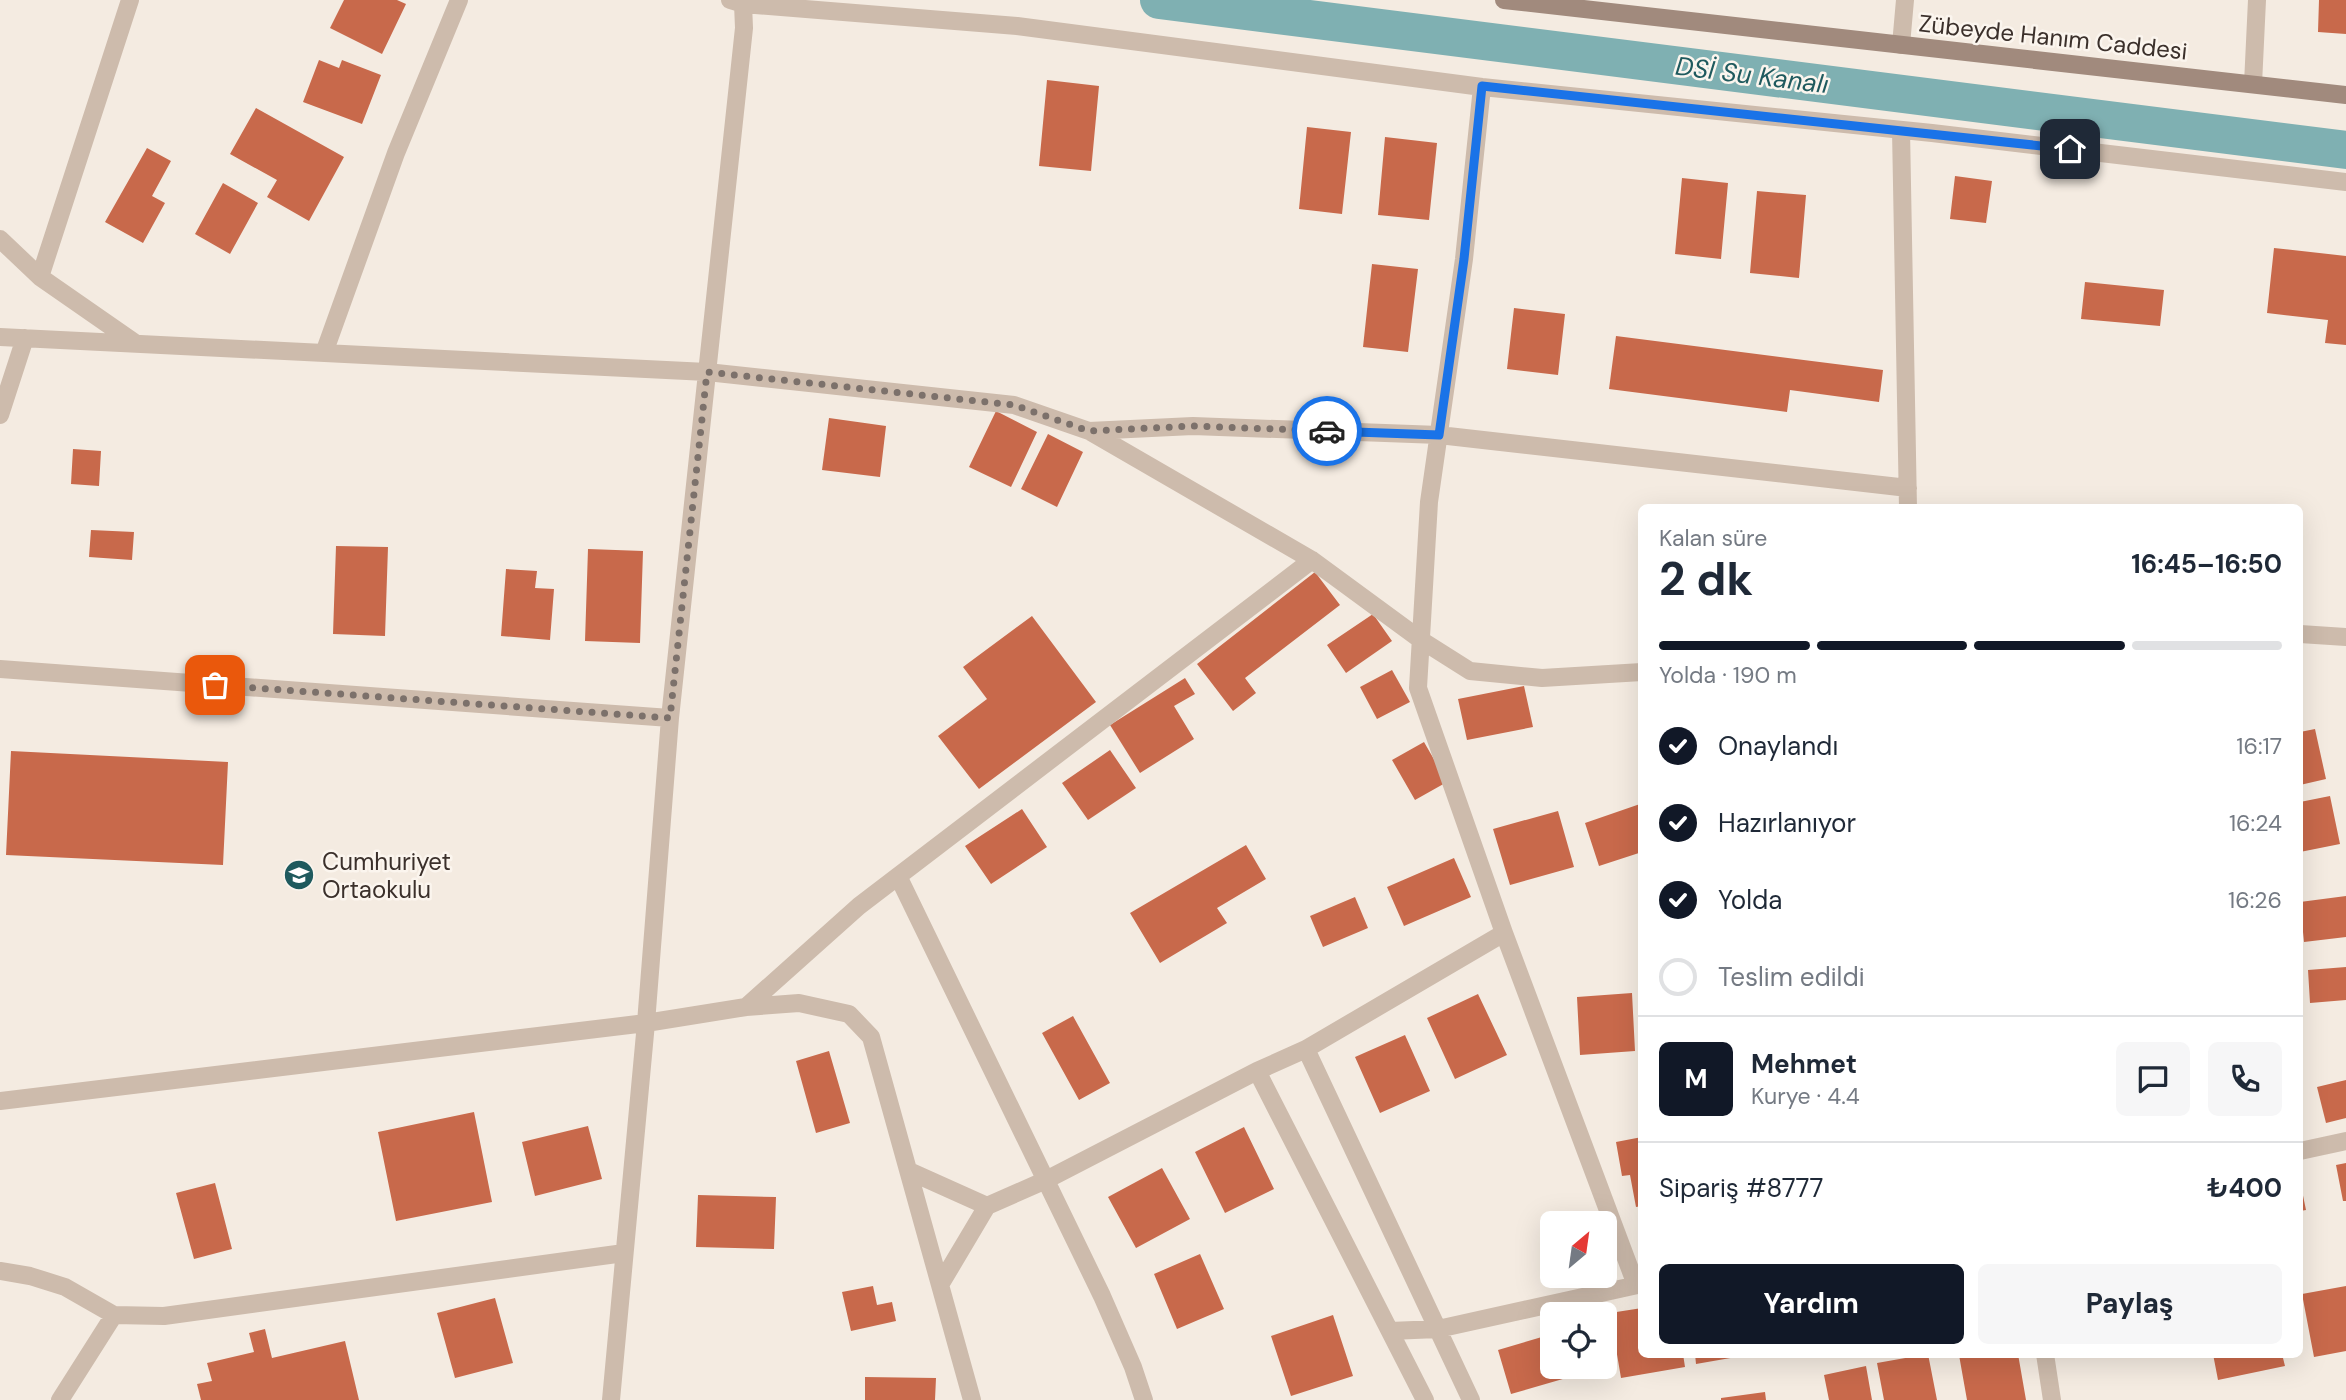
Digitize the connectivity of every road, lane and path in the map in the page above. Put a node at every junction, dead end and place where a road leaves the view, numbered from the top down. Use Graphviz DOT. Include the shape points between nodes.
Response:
graph roads {
  1 [pos="130,0"];
  2 [pos="459,0"];
  3 [pos="1504,0"];
  4 [pos="1905,0"];
  5 [pos="2257,0"];
  6 [pos="737,2"];
  7 [pos="1901,45"];
  8 [pos="2253,84"];
  9 [pos="1482,86"];
  10 [pos="2346,95"];
  11 [pos="1901,130"];
  12 [pos="2346,182"];
  13 [pos="0,239"];
  14 [pos="40,277"];
  15 [pos="0,337"];
  16 [pos="25,338"];
  17 [pos="135,343"];
  18 [pos="324,353"];
  19 [pos="707,372"];
  20 [pos="0,415"];
  21 [pos="1089,431"];
  22 [pos="1439,435"];
  23 [pos="1908,488"];
  24 [pos="1908,504"];
  25 [pos="1312,560"];
  26 [pos="2303,635"];
  27 [pos="2346,637"];
  28 [pos="1421,640"];
  29 [pos="0,669"];
  30 [pos="1638,672"];
  31 [pos="670,718"];
  32 [pos="898,876"];
  33 [pos="1504,933"];
  34 [pos="746,1007"];
  35 [pos="646,1023"];
  36 [pos="1306,1049"];
  37 [pos="1257,1072"];
  38 [pos="0,1101"];
  39 [pos="2346,1141"];
  40 [pos="2303,1150"];
  41 [pos="909,1171"];
  42 [pos="1046,1180"];
  43 [pos="987,1206"];
  44 [pos="624,1253"];
  45 [pos="0,1271"];
  46 [pos="1638,1281"];
  47 [pos="1638,1284"];
  48 [pos="940,1285"];
  49 [pos="114,1315"];
  50 [pos="1437,1329"];
  51 [pos="1390,1331"];
  52 [pos="2046,1358"];
  53 [pos="60,1400"];
  54 [pos="611,1400"];
  55 [pos="972,1400"];
  56 [pos="1144,1400"];
  57 [pos="1425,1400"];
  58 [pos="1471,1400"];
  59 [pos="2052,1400"];
  1 -- 14 [label="street"];
  2 -- 18 [label="street" via="396,153"];
  3 -- 7 [label="street, Zübeyde Hanım Caddesi"];
  4 -- 7 [label="street"];
  5 -- 8 [label="street"];
  6 -- 9 [label="street" via="1017,26"];
  6 -- 19 [label="street" via="744,28"];
  7 -- 8 [label="street, Zübeyde Hanım Caddesi"];
  8 -- 10 [label="street, Zübeyde Hanım Caddesi"];
  9 -- 11 [label="street"];
  9 -- 22 [label="street"];
  11 -- 12 [label="street"];
  11 -- 23 [label="street"];
  13 -- 14 [label="street"];
  14 -- 17 [label="street"];
  15 -- 16 [label="street"];
  16 -- 17 [label="street"];
  16 -- 20 [label="street"];
  17 -- 18 [label="street"];
  18 -- 19 [label="street"];
  19 -- 21 [label="street" via="1014,405"];
  19 -- 31 [label="street"];
  21 -- 22 [label="street" via="1193,426"];
  21 -- 25 [label="street"];
  22 -- 23 [label="street"];
  22 -- 28 [label="street" via="1429,502"];
  23 -- 24 [label="street"];
  25 -- 28 [label="street"];
  25 -- 32 [label="street"];
  26 -- 27 [label="street"];
  28 -- 30 [label="street" via="1470,671 1542,678"];
  28 -- 33 [label="street" via="1418,688"];
  29 -- 31 [label="street"];
  31 -- 35 [label="street"];
  32 -- 34 [label="street"];
  32 -- 42 [label="street"];
  33 -- 36 [label="street"];
  33 -- 46 [label="street"];
  34 -- 35 [label="street"];
  34 -- 41 [label="street" via="799,1003 849,1014 871,1037"];
  35 -- 38 [label="street"];
  35 -- 44 [label="street"];
  36 -- 37 [label="street"];
  36 -- 50 [label="street"];
  37 -- 42 [label="street"];
  37 -- 51 [label="street"];
  39 -- 40 [label="street"];
  41 -- 43 [label="street"];
  41 -- 48 [label="street"];
  42 -- 43 [label="street"];
  42 -- 56 [label="street" via="1102,1296"];
  43 -- 48 [label="street"];
  44 -- 49 [label="street" via="164,1316"];
  44 -- 54 [label="street"];
  45 -- 49 [label="street" via="65,1287"];
  47 -- 50 [label="street"];
  48 -- 55 [label="street"];
  49 -- 53 [label="street"];
  50 -- 51 [label="street"];
  50 -- 58 [label="street"];
  51 -- 57 [label="street"];
  52 -- 59 [label="street"];
}
